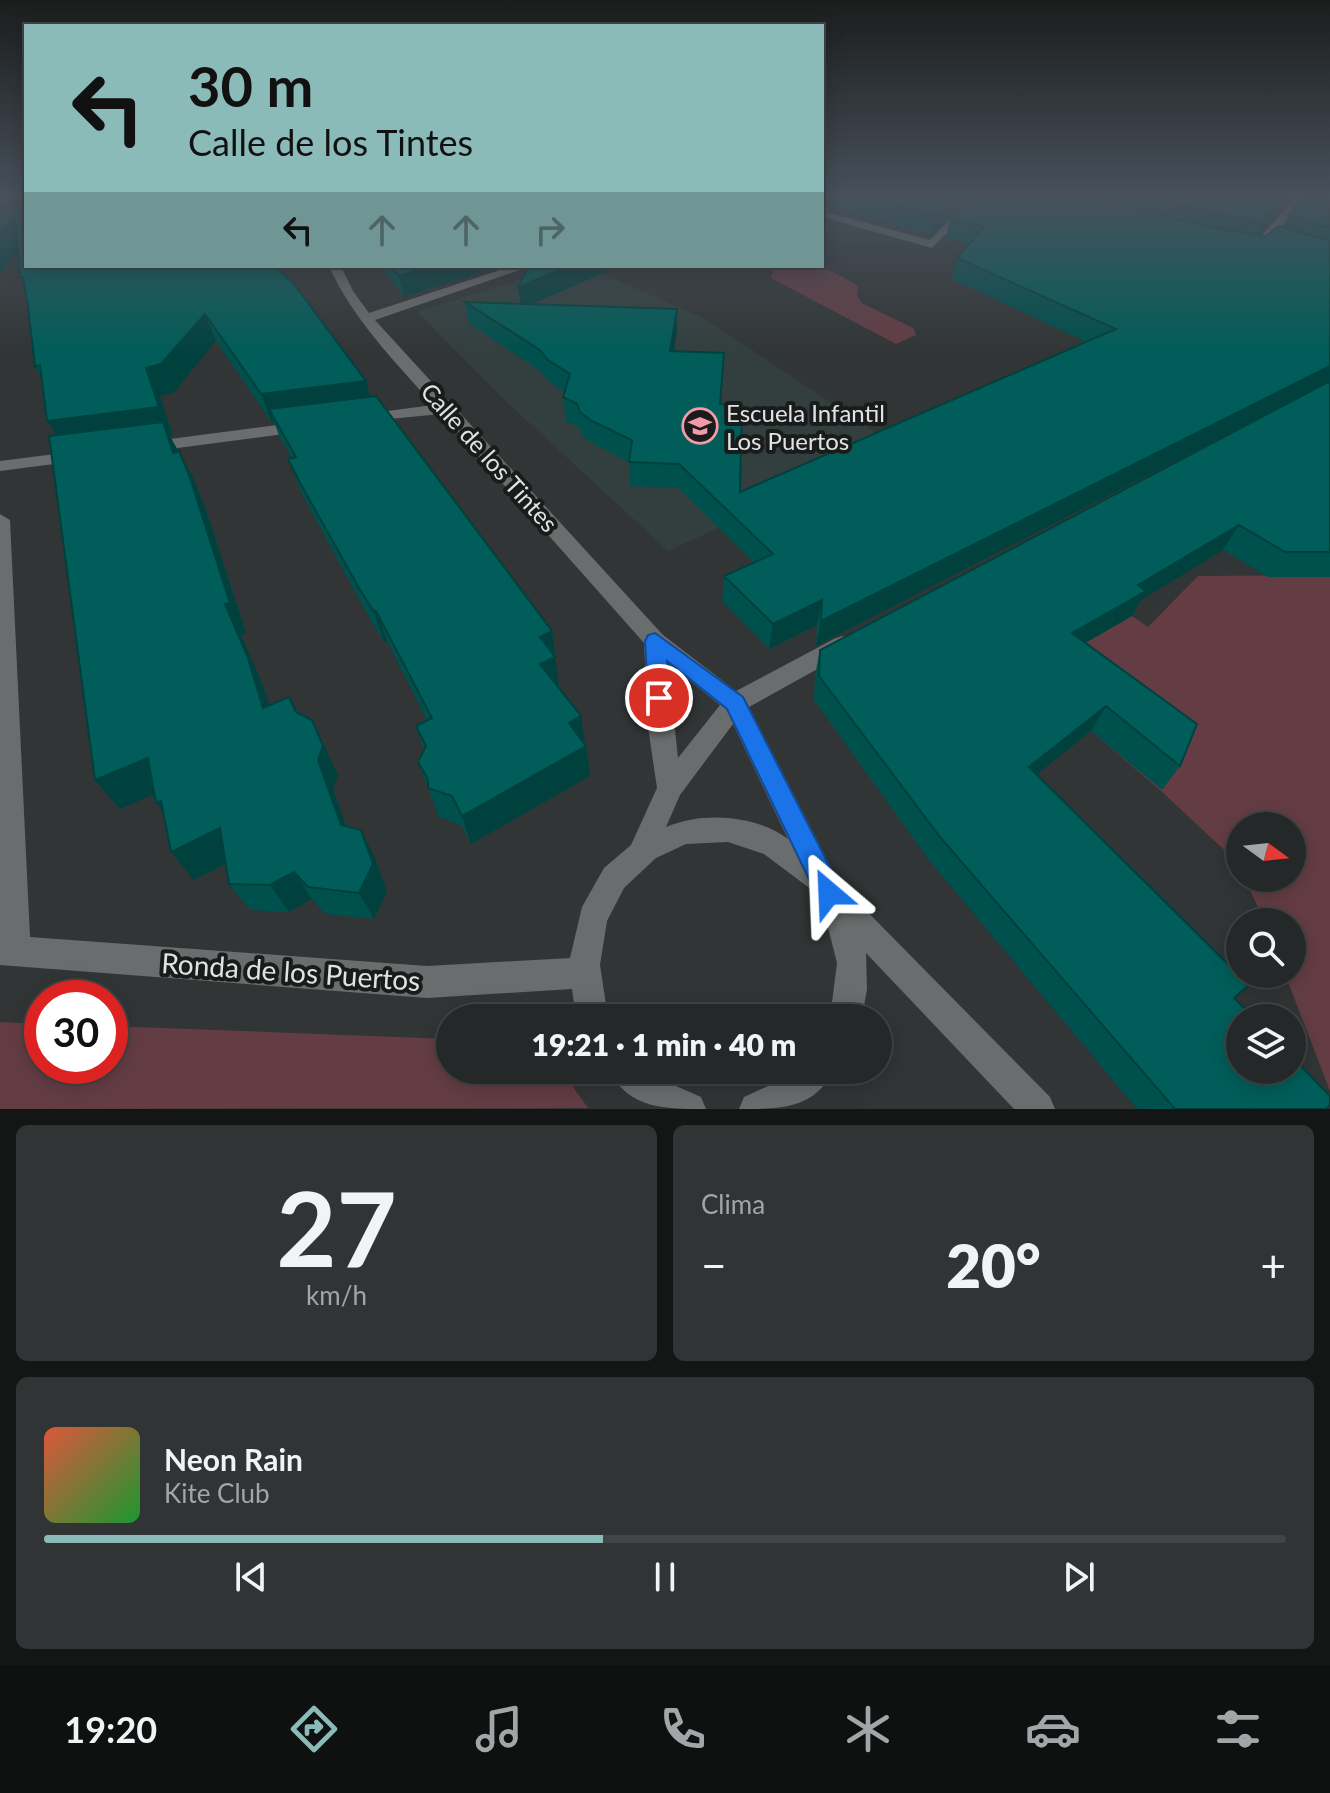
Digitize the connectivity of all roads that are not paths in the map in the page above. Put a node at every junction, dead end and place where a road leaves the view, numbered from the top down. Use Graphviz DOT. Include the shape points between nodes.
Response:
graph roads {
  1 [pos="336,268"];
  2 [pos="519,268"];
  3 [pos="367,318"];
  4 [pos="446,408"];
  5 [pos="352,420"];
  6 [pos="321,424"];
  7 [pos="122,450"];
  8 [pos="92,454"];
  9 [pos="0,466"];
  10 [pos="0,520"];
  11 [pos="859,636"];
  12 [pos="655,641"];
  13 [pos="735,703"];
  14 [pos="670,788"];
  15 [pos="642,850"];
  16 [pos="829,893"];
  17 [pos="8,950"];
  18 [pos="581,973"];
  19 [pos="589,1004"];
  20 [pos="850,1004"];
  21 [pos="641,1084"];
  22 [pos="806,1084"];
  23 [pos="689,1109"];
  24 [pos="756,1109"];
  25 [pos="1038,1109"];
  1 -- 3 [label="street, Calle de los Tintes"];
  2 -- 3 [label="street"];
  3 -- 4 [label="street, Calle de los Tintes"];
  4 -- 5 [label="street"];
  4 -- 12 [label="street, Calle de los Tintes"];
  6 -- 7 [label="street"];
  8 -- 9 [label="street"];
  10 -- 17 [label="street"];
  11 -- 13 [label="street"];
  12 -- 13 [label="street, Calle de los Tintes"];
  12 -- 14 [label="street"];
  13 -- 14 [label="street"];
  13 -- 16 [label="street, Calle de los Tintes"];
  14 -- 15 [label="street"];
  15 -- 16 [label="street" via="679,833 720,829 761,838 797,859"];
  15 -- 18 [label="street" via="609,881 588,924"];
  16 -- 20 [label="street" via="849,936 854,986"];
  16 -- 25 [label="street, Calle de los Tintes"];
  17 -- 18 [label="street, Ronda de los Puertos" via="427,982"];
  18 -- 19 [label="street"];
  21 -- 23 [label="street"];
  22 -- 24 [label="street"];
}
